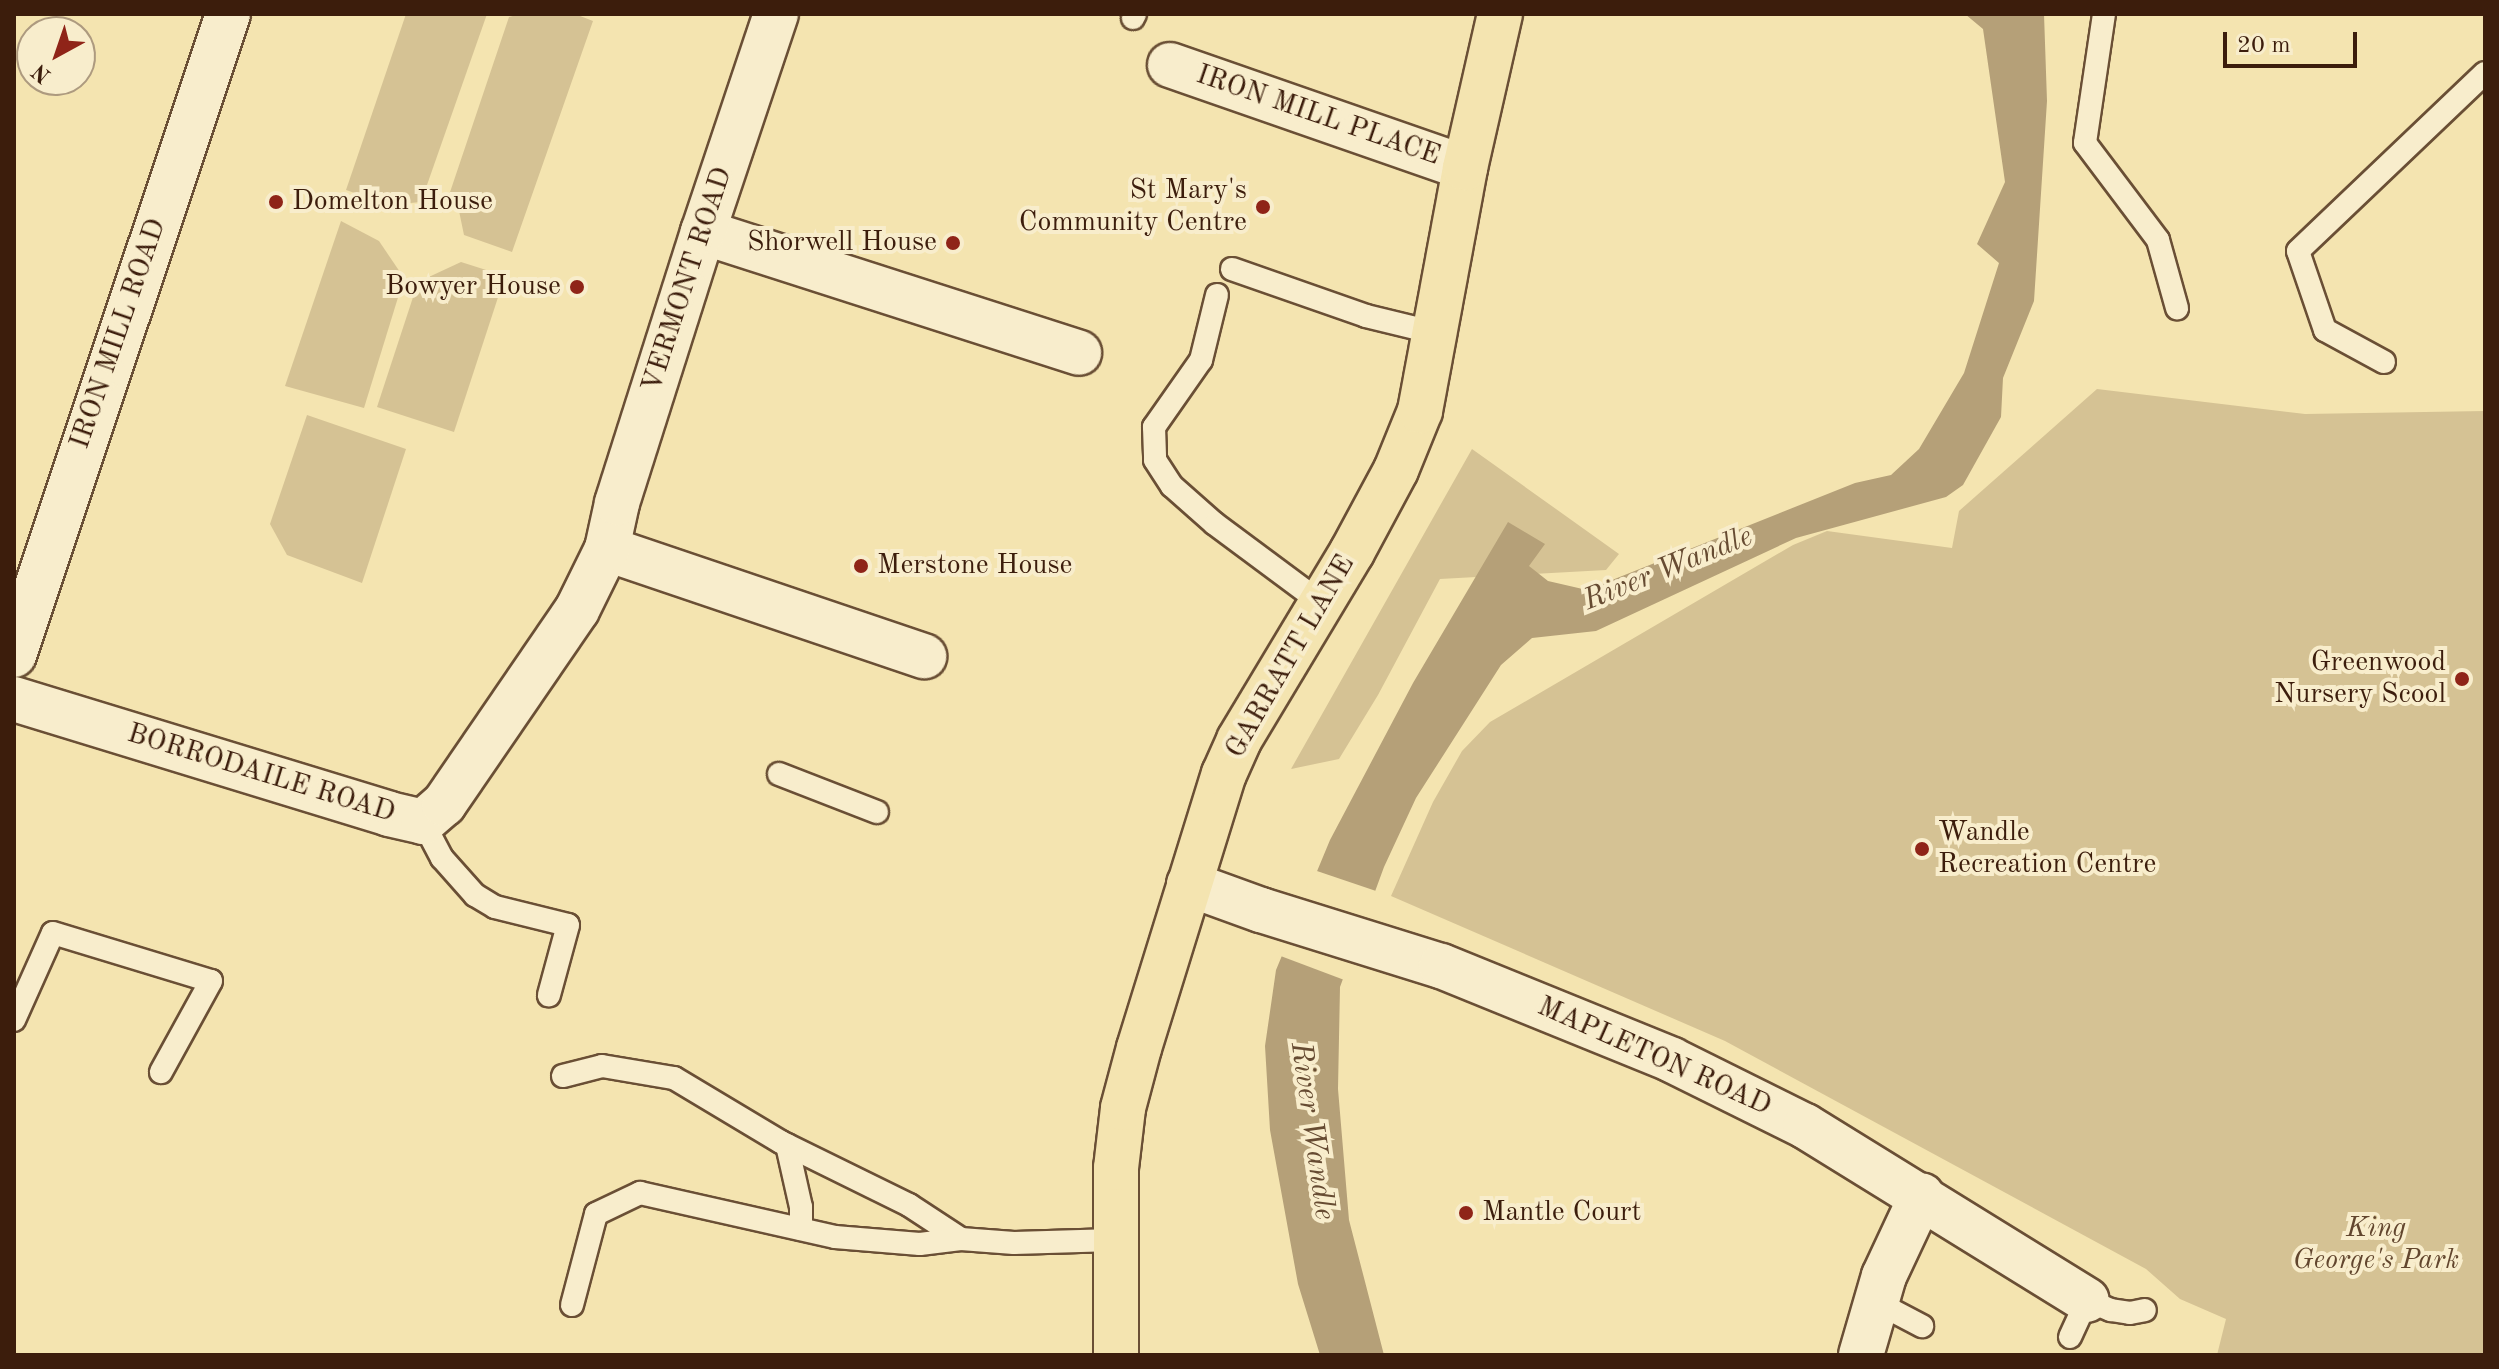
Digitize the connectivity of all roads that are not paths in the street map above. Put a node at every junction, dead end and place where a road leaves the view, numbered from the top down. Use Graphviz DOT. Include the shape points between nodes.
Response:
graph roads {
  1 [pos="228,14"];
  2 [pos="776,14"];
  3 [pos="1500,14"];
  4 [pos="2104,14"];
  5 [pos="1170,65"];
  6 [pos="2485,73"];
  7 [pos="1465,168"];
  8 [pos="703,232"];
  9 [pos="1232,269"];
  10 [pos="1217,295"];
  11 [pos="2177,308"];
  12 [pos="1436,333"];
  13 [pos="1079,353"];
  14 [pos="2384,362"];
  15 [pos="607,549"];
  16 [pos="1320,602"];
  17 [pos="14,655"];
  18 [pos="924,656"];
  19 [pos="14,699"];
  20 [pos="779,774"];
  21 [pos="877,812"];
  22 [pos="423,822"];
  23 [pos="1189,884"];
  24 [pos="549,995"];
  25 [pos="14,1020"];
  26 [pos="161,1072"];
  27 [pos="563,1076"];
  28 [pos="787,1145"];
  29 [pos="1922,1195"];
  30 [pos="801,1229"];
  31 [pos="961,1239"];
  32 [pos="1114,1240"];
  33 [pos="1878,1303"];
  34 [pos="572,1305"];
  35 [pos="2145,1310"];
  36 [pos="2078,1318"];
  37 [pos="1922,1326"];
  38 [pos="1116,1355"];
  39 [pos="1861,1355"];
  1 -- 17 [label="street, IRON MILL ROAD"];
  2 -- 8 [label="street, VERMONT ROAD"];
  3 -- 7 [label="main road, GARRATT LANE"];
  4 -- 11 [label="lane" via="2085,143 2158,240"];
  5 -- 7 [label="street, IRON MILL PLACE"];
  6 -- 14 [label="lane" via="2298,251 2325,330"];
  7 -- 12 [label="main road, GARRATT LANE"];
  8 -- 13 [label="street"];
  8 -- 15 [label="street, VERMONT ROAD"];
  9 -- 12 [label="lane" via="1366,316"];
  10 -- 16 [label="lane" via="1201,360 1154,427 1155,460 1172,486 1215,524"];
  12 -- 16 [label="main road, GARRATT LANE" via="1420,411 1396,470"];
  15 -- 18 [label="street"];
  15 -- 22 [label="street, BORRODAILE ROAD" via="577,610 444,804"];
  16 -- 23 [label="main road, GARRATT LANE" via="1239,740"];
  19 -- 22 [label="street, BORRODAILE ROAD"];
  20 -- 21 [label="lane"];
  22 -- 24 [label="lane" via="442,858 475,895 495,907 568,925"];
  23 -- 29 [label="street, MAPLETON ROAD" via="1441,966 1672,1060 1805,1126"];
  23 -- 32 [label="main road, GARRATT LANE" via="1123,1108"];
  25 -- 26 [label="lane" via="53,933 211,981"];
  27 -- 28 [label="lane" via="602,1066 674,1078"];
  28 -- 30 [label="lane"];
  28 -- 31 [label="lane" via="909,1205"];
  29 -- 33 [label="street" via="1884,1276"];
  29 -- 36 [label="street, MAPLETON ROAD"];
  30 -- 31 [label="lane" via="920,1244"];
  30 -- 34 [label="lane" via="640,1193 596,1214"];
  31 -- 32 [label="lane"];
  32 -- 38 [label="main road, GARRATT LANE"];
  33 -- 37 [label="lane"];
  33 -- 39 [label="street"];
  35 -- 36 [label="lane" via="2111,1310"];
}
